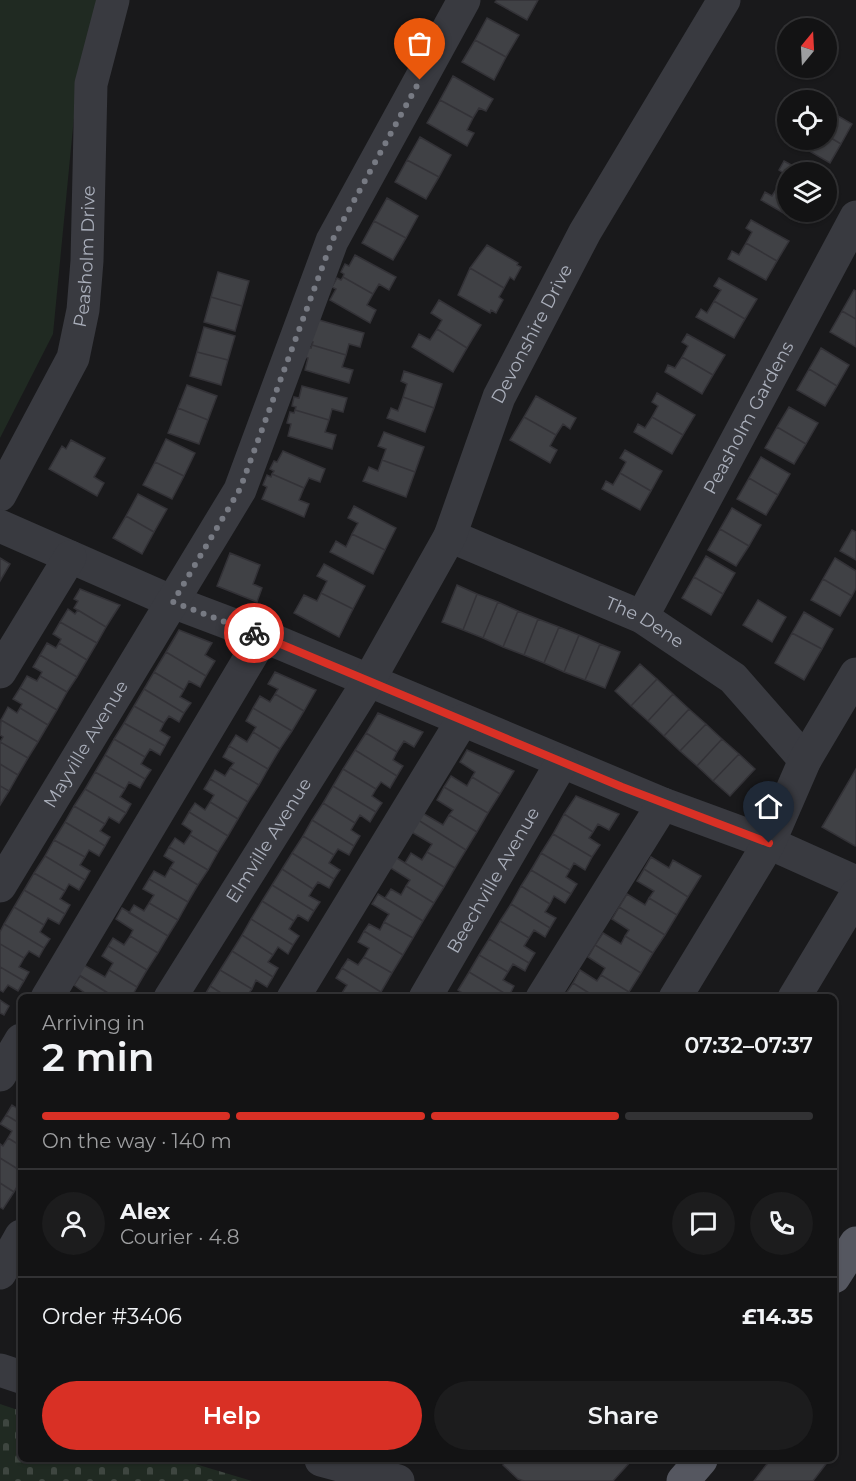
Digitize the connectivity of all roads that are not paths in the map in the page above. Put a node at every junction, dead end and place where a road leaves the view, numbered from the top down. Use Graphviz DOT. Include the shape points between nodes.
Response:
graph roads {
  1 [pos="113,0"];
  2 [pos="464,0"];
  3 [pos="724,0"];
  4 [pos="856,217"];
  5 [pos="0,495"];
  6 [pos="0,526"];
  7 [pos="450,536"];
  8 [pos="70,557"];
  9 [pos="173,602"];
  10 [pos="642,617"];
  11 [pos="263,636"];
  12 [pos="0,672"];
  13 [pos="856,674"];
  14 [pos="368,682"];
  15 [pos="462,721"];
  16 [pos="805,759"];
  17 [pos="561,762"];
  18 [pos="663,804"];
  19 [pos="769,843"];
  20 [pos="856,882"];
  21 [pos="0,886"];
  22 [pos="856,895"];
  23 [pos="49,994"];
  24 [pos="173,994"];
  25 [pos="295,994"];
  26 [pos="427,994"];
  27 [pos="544,994"];
  28 [pos="677,994"];
  29 [pos="796,994"];
  30 [pos="18,1045"];
  31 [pos="0,1076"];
  32 [pos="15,1237"];
  33 [pos="856,1243"];
  34 [pos="837,1272"];
  35 [pos="0,1273"];
  36 [pos="0,1370"];
  37 [pos="18,1376"];
  38 [pos="333,1462"];
  39 [pos="699,1462"];
  40 [pos="387,1471"];
  41 [pos="683,1481"];
  1 -- 5 [label="street, Peasholm Drive" via="91,84 87,261 83,310 73,358"];
  2 -- 9 [label="street, Mayville Avenue" via="332,241 240,489"];
  3 -- 7 [label="street, Devonshire Drive" via="585,232 499,398"];
  4 -- 10 [label="street, Peasholm Gardens"];
  6 -- 8 [label="street"];
  7 -- 10 [label="street, The Dene"];
  7 -- 14 [label="street, Devonshire Drive"];
  8 -- 9 [label="street"];
  8 -- 12 [label="street"];
  9 -- 11 [label="street"];
  9 -- 21 [label="street, Mayville Avenue"];
  10 -- 16 [label="street, The Dene" via="733,678"];
  11 -- 14 [label="street"];
  11 -- 23 [label="street"];
  13 -- 16 [label="street"];
  14 -- 15 [label="street"];
  14 -- 24 [label="street, Elmville Avenue"];
  15 -- 17 [label="street"];
  15 -- 25 [label="street"];
  16 -- 19 [label="street"];
  17 -- 18 [label="street"];
  17 -- 26 [label="street, Beechville Avenue"];
  18 -- 19 [label="street"];
  18 -- 27 [label="street"];
  19 -- 20 [label="street"];
  19 -- 28 [label="street"];
  22 -- 29 [label="street"];
  30 -- 31 [label="street"];
  32 -- 35 [label="street"];
  33 -- 34 [label="main road"];
  36 -- 37 [label="street"];
  38 -- 40 [label="street"];
  39 -- 41 [label="main road"];
}
